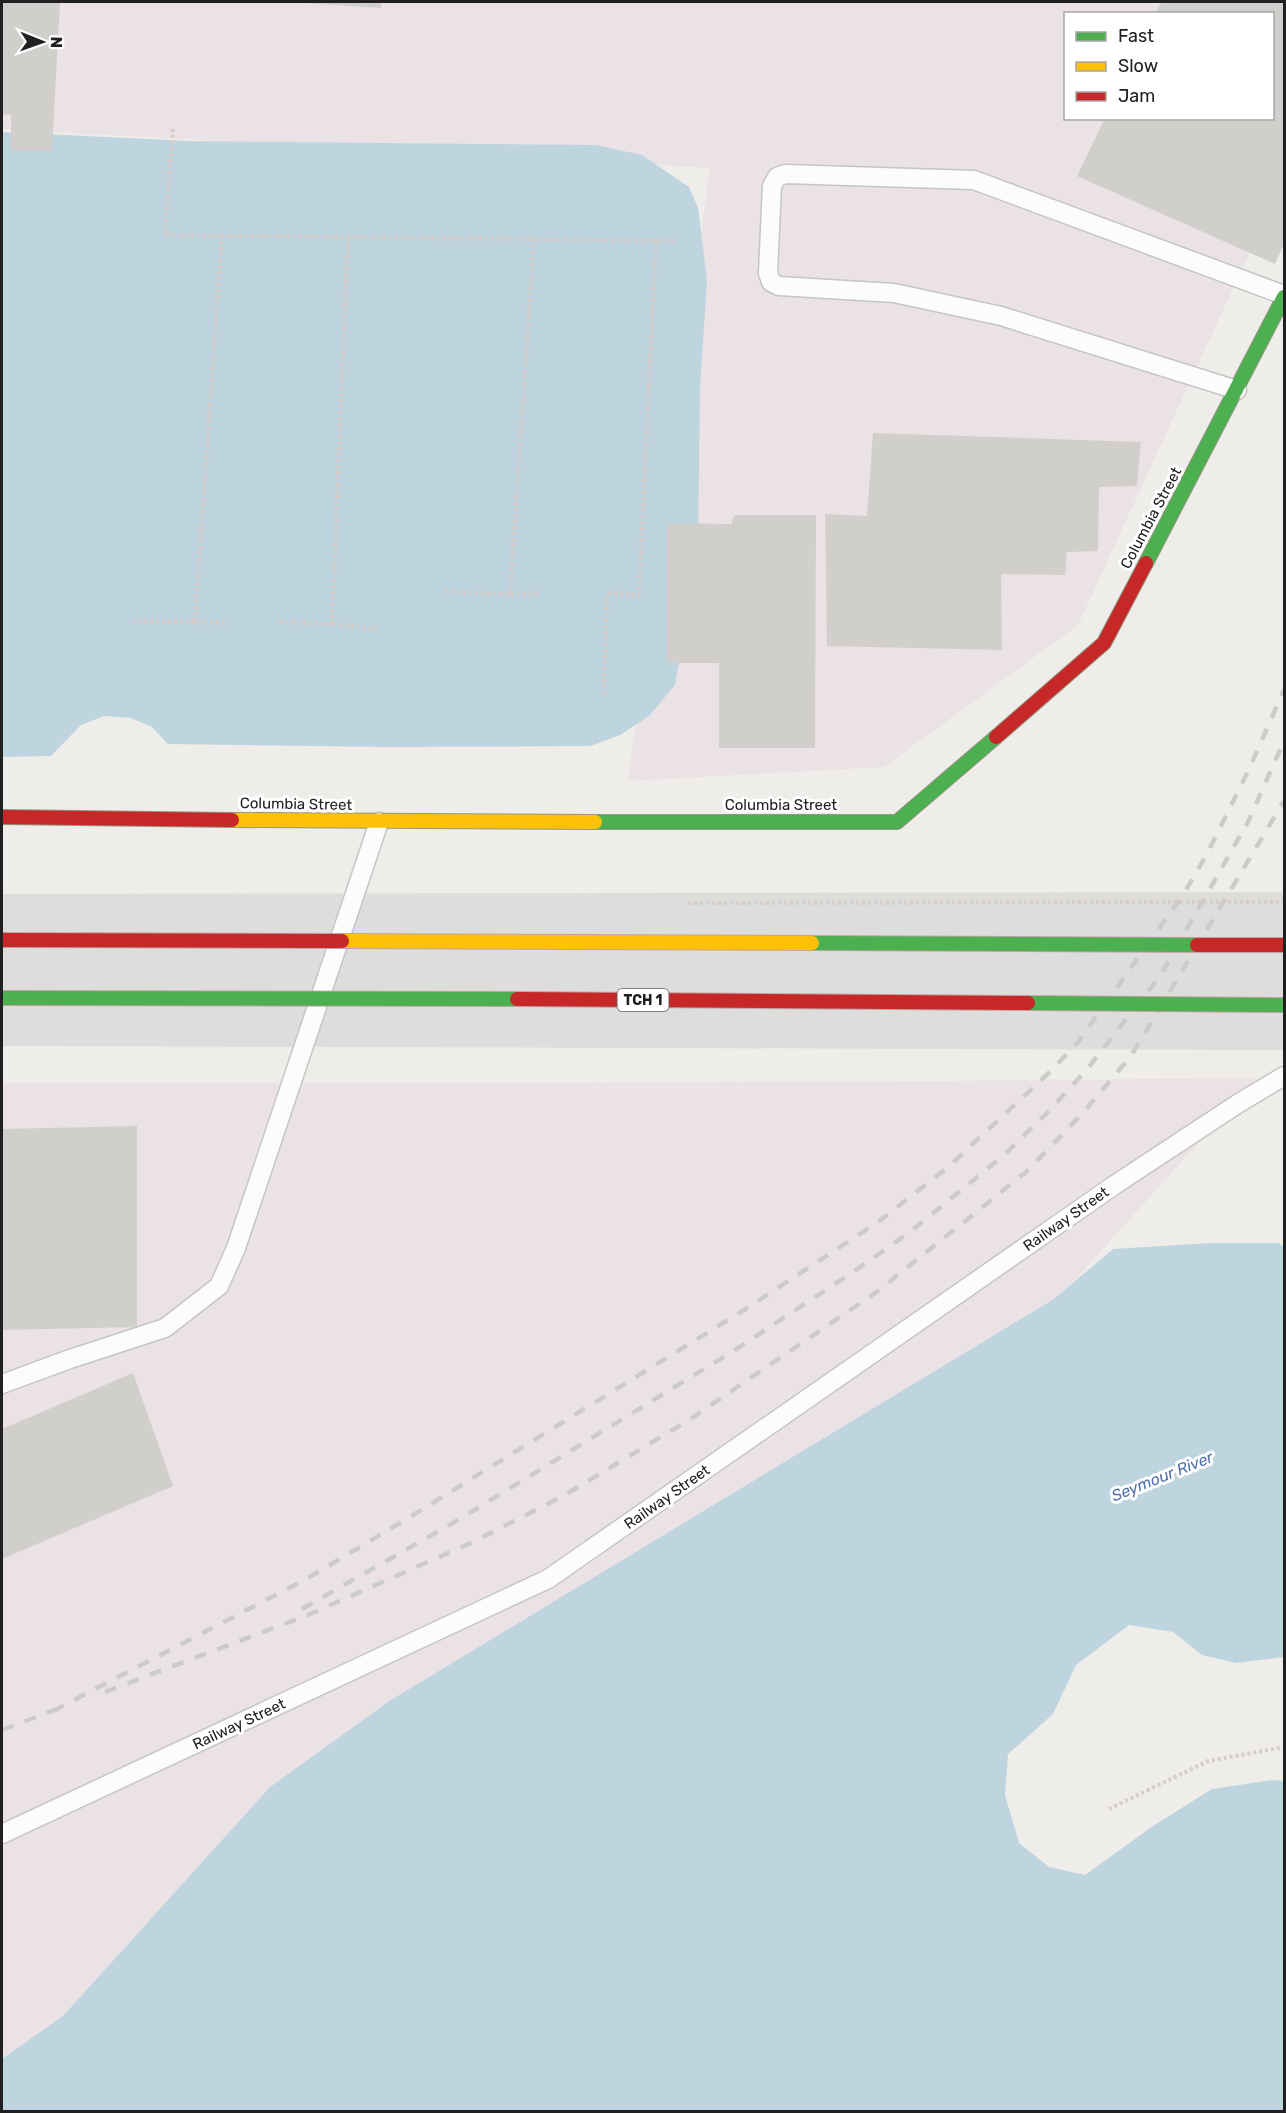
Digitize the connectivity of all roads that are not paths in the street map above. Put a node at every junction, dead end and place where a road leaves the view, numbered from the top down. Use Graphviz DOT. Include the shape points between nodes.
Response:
graph roads {
  1 [pos="1284,296"];
  2 [pos="1238,390"];
  3 [pos="2,817"];
  4 [pos="378,822"];
  5 [pos="2,940"];
  6 [pos="1284,945"];
  7 [pos="2,998"];
  8 [pos="1284,1005"];
  9 [pos="1284,1076"];
  10 [pos="2,1384"];
  11 [pos="2,1834"];
  1 -- 2 [label="main road, Columbia Street"];
  1 -- 2 [label="lane" via="974,180 784,174 772,186 768,273 771,282 779,286 894,293 1000,316"];
  2 -- 4 [label="main road, Columbia Street" via="1104,643 897,822"];
  3 -- 4 [label="main road, Columbia Street"];
  4 -- 10 [label="lane" via="240,1238 219,1286 165,1328"];
  5 -- 6 [label="main road, bridge"];
  7 -- 8 [label="main road, TCH 1, bridge"];
  9 -- 11 [label="lane, Railway Street" via="1116,1184 548,1579"];
}
